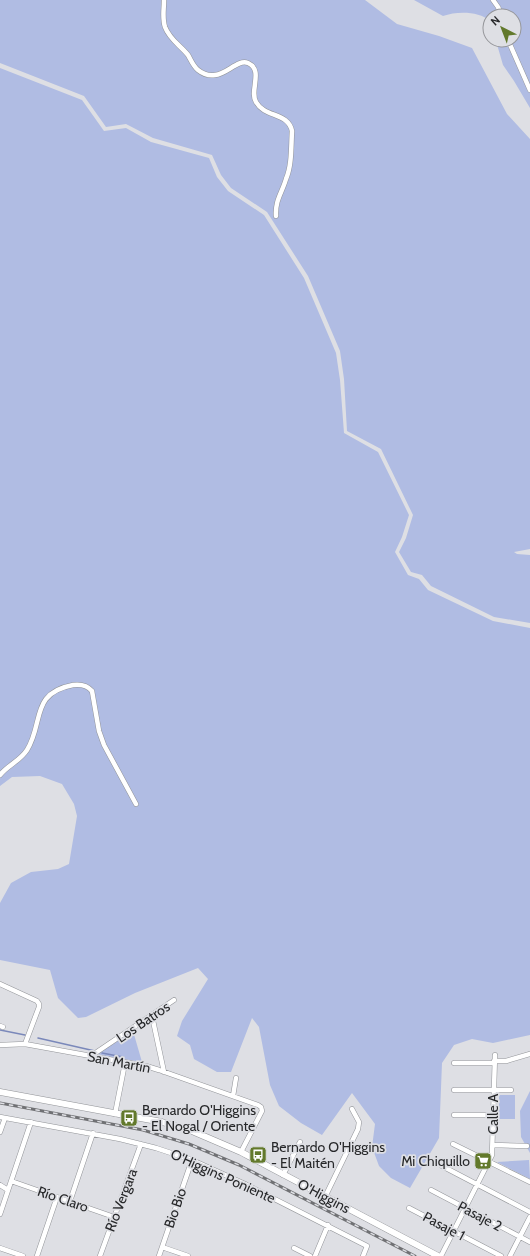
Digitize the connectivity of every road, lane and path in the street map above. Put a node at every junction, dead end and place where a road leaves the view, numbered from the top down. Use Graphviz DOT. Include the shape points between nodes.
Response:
graph roads {
  1 [pos="164,0"];
  2 [pos="512,48"];
  3 [pos="530,90"];
  4 [pos="276,216"];
  5 [pos="0,775"];
  6 [pos="136,804"];
  7 [pos="0,984"];
  8 [pos="174,1000"];
  9 [pos="152,1016"];
  10 [pos="25,1044"];
  11 [pos="0,1046"];
  12 [pos="530,1054"];
  13 [pos="495,1055"];
  14 [pos="91,1056"];
  15 [pos="494,1062"];
  16 [pos="125,1063"];
  17 [pos="454,1063"];
  18 [pos="164,1072"];
  19 [pos="236,1078"];
  20 [pos="454,1090"];
  21 [pos="494,1090"];
  22 [pos="511,1090"];
  23 [pos="0,1092"];
  24 [pos="234,1096"];
  25 [pos="352,1109"];
  26 [pos="115,1114"];
  27 [pos="454,1115"];
  28 [pos="493,1115"];
  29 [pos="2,1117"];
  30 [pos="31,1122"];
  31 [pos="0,1132"];
  32 [pos="93,1133"];
  33 [pos="300,1142"];
  34 [pos="141,1144"];
  35 [pos="454,1144"];
  36 [pos="493,1145"];
  37 [pos="526,1146"];
  38 [pos="241,1152"];
  39 [pos="192,1160"];
  40 [pos="490,1162"];
  41 [pos="442,1166"];
  42 [pos="283,1175"];
  43 [pos="11,1181"];
  44 [pos="530,1182"];
  45 [pos="0,1185"];
  46 [pos="478,1185"];
  47 [pos="8,1190"];
  48 [pos="431,1190"];
  49 [pos="57,1197"];
  50 [pos="325,1197"];
  51 [pos="70,1201"];
  52 [pos="409,1208"];
  53 [pos="466,1208"];
  54 [pos="530,1212"];
  55 [pos="0,1214"];
  56 [pos="114,1217"];
  57 [pos="530,1217"];
  58 [pos="328,1225"];
  59 [pos="454,1231"];
  60 [pos="520,1237"];
  61 [pos="530,1242"];
  62 [pos="162,1247"];
  63 [pos="0,1248"];
  64 [pos="294,1248"];
  65 [pos="23,1256"];
  66 [pos="37,1256"];
  67 [pos="100,1256"];
  68 [pos="159,1256"];
  69 [pos="188,1256"];
  70 [pos="310,1256"];
  71 [pos="315,1256"];
  72 [pos="363,1256"];
  73 [pos="438,1256"];
  74 [pos="441,1256"];
  75 [pos="501,1256"];
  76 [pos="510,1256"];
  1 -- 4 [label="street" via="163,18 171,39 188,56 196,69 214,75 228,71 240,63 251,65 255,72 256,104 284,118 290,125 292,132 289,170 277,200"];
  2 -- 3 [label="street"];
  5 -- 6 [label="street" via="28,748 39,711 46,699 58,690 81,685 92,692 104,745"];
  7 -- 10 [label="street" via="39,1004"];
  8 -- 9 [label="street, Los Batros"];
  9 -- 14 [label="street, Los Batros"];
  9 -- 18 [label="street"];
  10 -- 11 [label="street, San Martín"];
  10 -- 14 [label="street, San Martín"];
  12 -- 15 [label="street"];
  13 -- 15 [label="street, Calle A"];
  14 -- 16 [label="street, San Martín"];
  15 -- 17 [label="street"];
  15 -- 21 [label="street, Calle A"];
  16 -- 18 [label="street, San Martín"];
  16 -- 26 [label="street"];
  18 -- 24 [label="street, San Martín"];
  19 -- 24 [label="street"];
  20 -- 21 [label="street"];
  21 -- 22 [label="street"];
  21 -- 28 [label="street, Calle A"];
  23 -- 26 [label="street, O'Higgins"];
  24 -- 38 [label="street, San Martín" via="262,1109"];
  25 -- 50 [label="street" via="359,1122 358,1129"];
  26 -- 38 [label="street, O'Higgins" via="173,1125"];
  27 -- 28 [label="street"];
  28 -- 36 [label="street, Calle A"];
  29 -- 30 [label="street, O'Higgins Poniente"];
  29 -- 31 [label="street"];
  30 -- 32 [label="street, O'Higgins Poniente"];
  30 -- 43 [label="street"];
  32 -- 34 [label="street, O'Higgins Poniente"];
  32 -- 51 [label="street"];
  33 -- 42 [label="street"];
  34 -- 39 [label="street, O'Higgins Poniente"];
  34 -- 56 [label="street, Río Vergara"];
  35 -- 40 [label="street"];
  36 -- 37 [label="street"];
  36 -- 40 [label="street, Calle A"];
  38 -- 42 [label="street, O'Higgins"];
  39 -- 58 [label="street, O'Higgins Poniente"];
  39 -- 62 [label="street, Bio Bio"];
  40 -- 44 [label="street"];
  40 -- 46 [label="street, Calle A"];
  41 -- 46 [label="street"];
  42 -- 50 [label="street, O'Higgins"];
  43 -- 47 [label="street"];
  43 -- 49 [label="street, Río Claro"];
  45 -- 47 [label="street"];
  46 -- 53 [label="street, Calle A"];
  46 -- 54 [label="street"];
  47 -- 55 [label="street"];
  48 -- 53 [label="street, Pasaje 2"];
  49 -- 51 [label="street, Río Claro"];
  49 -- 66 [label="street"];
  50 -- 73 [label="street, O'Higgins"];
  51 -- 56 [label="street, Río Claro"];
  52 -- 59 [label="street, Pasaje 1"];
  53 -- 59 [label="street, Calle A"];
  53 -- 60 [label="street, Pasaje 2"];
  56 -- 67 [label="street, Río Vergara"];
  57 -- 60 [label="street"];
  58 -- 71 [label="street"];
  58 -- 72 [label="street, O'Higgins Poniente" via="367,1246"];
  59 -- 74 [label="street, Calle A"];
  59 -- 75 [label="street, Pasaje 1"];
  60 -- 61 [label="street, Pasaje 2"];
  60 -- 76 [label="street"];
  62 -- 68 [label="street, Bio Bio"];
  62 -- 69 [label="street"];
  63 -- 65 [label="street"];
  64 -- 70 [label="street"];
}
